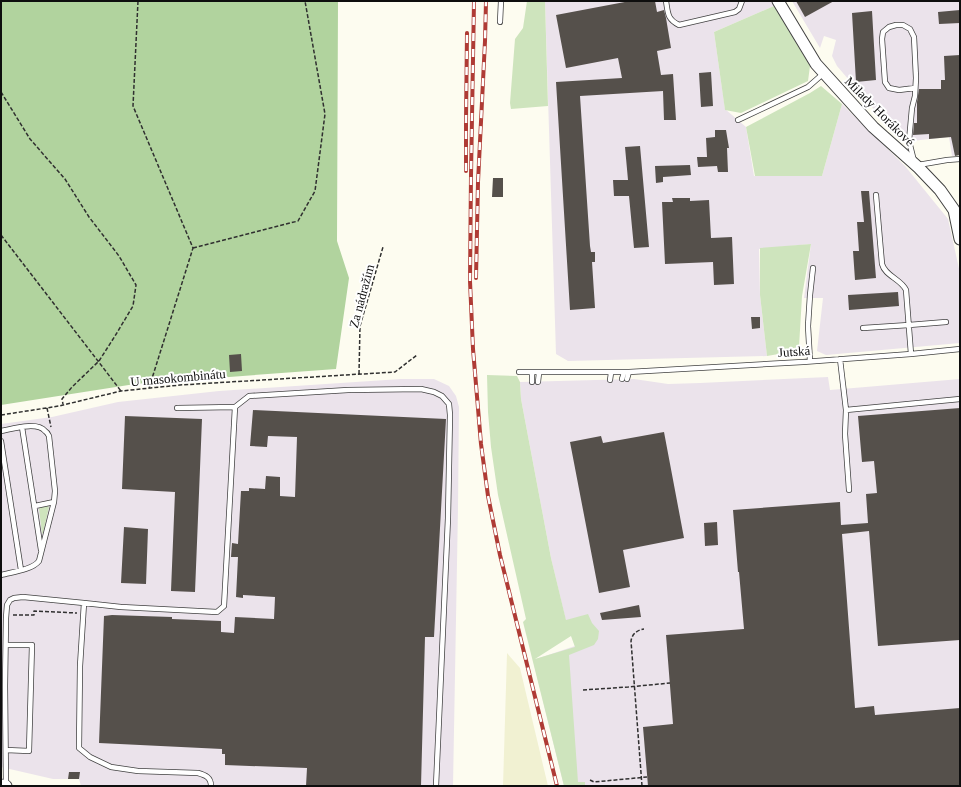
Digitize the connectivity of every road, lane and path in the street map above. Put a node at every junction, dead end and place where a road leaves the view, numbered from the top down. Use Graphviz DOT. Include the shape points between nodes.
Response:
graph roads {
  1 [pos="138,1"];
  2 [pos="305,1"];
  3 [pos="501,1"];
  4 [pos="666,1"];
  5 [pos="742,1"];
  6 [pos="778,1"];
  7 [pos="500,22"];
  8 [pos="824,73"];
  9 [pos="916,88"];
  10 [pos="1,92"];
  11 [pos="738,120"];
  12 [pos="960,159"];
  13 [pos="915,165"];
  14 [pos="876,195"];
  15 [pos="1,236"];
  16 [pos="960,239"];
  17 [pos="193,248"];
  18 [pos="383,248"];
  19 [pos="813,268"];
  20 [pos="946,322"];
  21 [pos="909,326"];
  22 [pos="863,328"];
  23 [pos="960,349"];
  24 [pos="911,354"];
  25 [pos="417,355"];
  26 [pos="840,359"];
  27 [pos="98,361"];
  28 [pos="810,361"];
  29 [pos="519,372"];
  30 [pos="627,372"];
  31 [pos="532,373"];
  32 [pos="539,373"];
  33 [pos="611,373"];
  34 [pos="359,374"];
  35 [pos="625,379"];
  36 [pos="610,380"];
  37 [pos="532,382"];
  38 [pos="538,382"];
  39 [pos="149,388"];
  40 [pos="121,391"];
  41 [pos="960,399"];
  42 [pos="63,405"];
  43 [pos="235,407"];
  44 [pos="176,408"];
  45 [pos="846,410"];
  46 [pos="1,415"];
  47 [pos="22,427"];
  48 [pos="1,431"];
  49 [pos="1,441"];
  50 [pos="849,490"];
  51 [pos="54,502"];
  52 [pos="34,506"];
  53 [pos="42,553"];
  54 [pos="21,570"];
  55 [pos="1,575"];
  56 [pos="84,603"];
  57 [pos="83,613"];
  58 [pos="7,614"];
  59 [pos="644,629"];
  60 [pos="6,645"];
  61 [pos="1,678"];
  62 [pos="670,683"];
  63 [pos="5,686"];
  64 [pos="634,687"];
  65 [pos="583,690"];
  66 [pos="6,750"];
  67 [pos="648,777"];
  68 [pos="641,778"];
  69 [pos="590,780"];
  70 [pos="1,784"];
  71 [pos="211,784"];
  72 [pos="6,786"];
  73 [pos="436,786"];
  74 [pos="642,786"];
  1 -- 17 [label="path" via="133,106"];
  2 -- 17 [label="path" via="325,114 315,191 298,221"];
  3 -- 7 [label="lane"];
  4 -- 5 [label="lane" via="669,18 680,25 735,12"];
  6 -- 8 [label="street, Milady Horákové"];
  8 -- 11 [label="lane" via="808,87"];
  8 -- 13 [label="street, Milady Horákové" via="873,127"];
  9 -- 9 [label="lane" via="914,37 903,25 888,27 882,38 885,82 889,88 899,90"];
  9 -- 13 [label="lane" via="909,141"];
  10 -- 27 [label="path" via="30,139 65,179 88,218 119,256 136,285 133,306"];
  12 -- 13 [label="lane"];
  13 -- 16 [label="street, Milady Horákové" via="940,190 954,210"];
  14 -- 21 [label="lane" via="883,268 906,290"];
  15 -- 27 [label="path"];
  17 -- 39 [label="path"];
  18 -- 34 [label="path, Za nádražím" via="360,326"];
  19 -- 28 [label="lane" via="808,326"];
  20 -- 21 [label="lane"];
  21 -- 22 [label="lane"];
  21 -- 24 [label="lane"];
  23 -- 24 [label="lane, Jutská"];
  24 -- 26 [label="lane, Jutská"];
  25 -- 34 [label="path, U masokombinátu" via="395,372"];
  26 -- 28 [label="lane, Jutská"];
  26 -- 45 [label="lane"];
  27 -- 40 [label="path"];
  27 -- 42 [label="path" via="62,399"];
  28 -- 30 [label="lane, Jutská"];
  29 -- 31 [label="lane, Jutská"];
  30 -- 33 [label="lane, Jutská"];
  30 -- 35 [label="lane"];
  31 -- 32 [label="lane, Jutská"];
  31 -- 37 [label="lane"];
  32 -- 33 [label="lane, Jutská"];
  32 -- 38 [label="lane"];
  33 -- 36 [label="lane"];
  34 -- 39 [label="path, U masokombinátu"];
  39 -- 40 [label="path, U masokombinátu"];
  40 -- 42 [label="path, U masokombinátu"];
  41 -- 45 [label="lane"];
  42 -- 46 [label="path, U masokombinátu"];
  43 -- 44 [label="lane"];
  43 -- 56 [label="lane" via="224,606 217,612"];
  43 -- 73 [label="lane" via="249,396 407,389 434,392 449,404 448,518"];
  45 -- 50 [label="lane"];
  47 -- 48 [label="lane"];
  47 -- 51 [label="lane" via="38,426 49,436"];
  47 -- 52 [label="lane"];
  49 -- 54 [label="lane"];
  51 -- 52 [label="lane"];
  51 -- 53 [label="lane"];
  52 -- 53 [label="lane"];
  53 -- 54 [label="lane" via="36,565"];
  54 -- 55 [label="lane"];
  56 -- 57 [label="lane"];
  56 -- 58 [label="lane" via="23,596 10,600 7,604"];
  57 -- 58 [label="path" via="34,611 34,615"];
  57 -- 71 [label="lane" via="79,748 90,758 111,767 138,771 198,772 207,776"];
  58 -- 60 [label="lane"];
  59 -- 64 [label="path" via="635,632 631,638"];
  60 -- 63 [label="lane"];
  60 -- 66 [label="lane" via="32,645 29,751"];
  61 -- 63 [label="lane"];
  62 -- 64 [label="path"];
  63 -- 66 [label="lane"];
  64 -- 65 [label="path"];
  64 -- 68 [label="path"];
  66 -- 72 [label="lane"];
  67 -- 68 [label="path"];
  68 -- 69 [label="path" via="594,782"];
  68 -- 74 [label="path"];
  70 -- 72 [label="street"];
}
